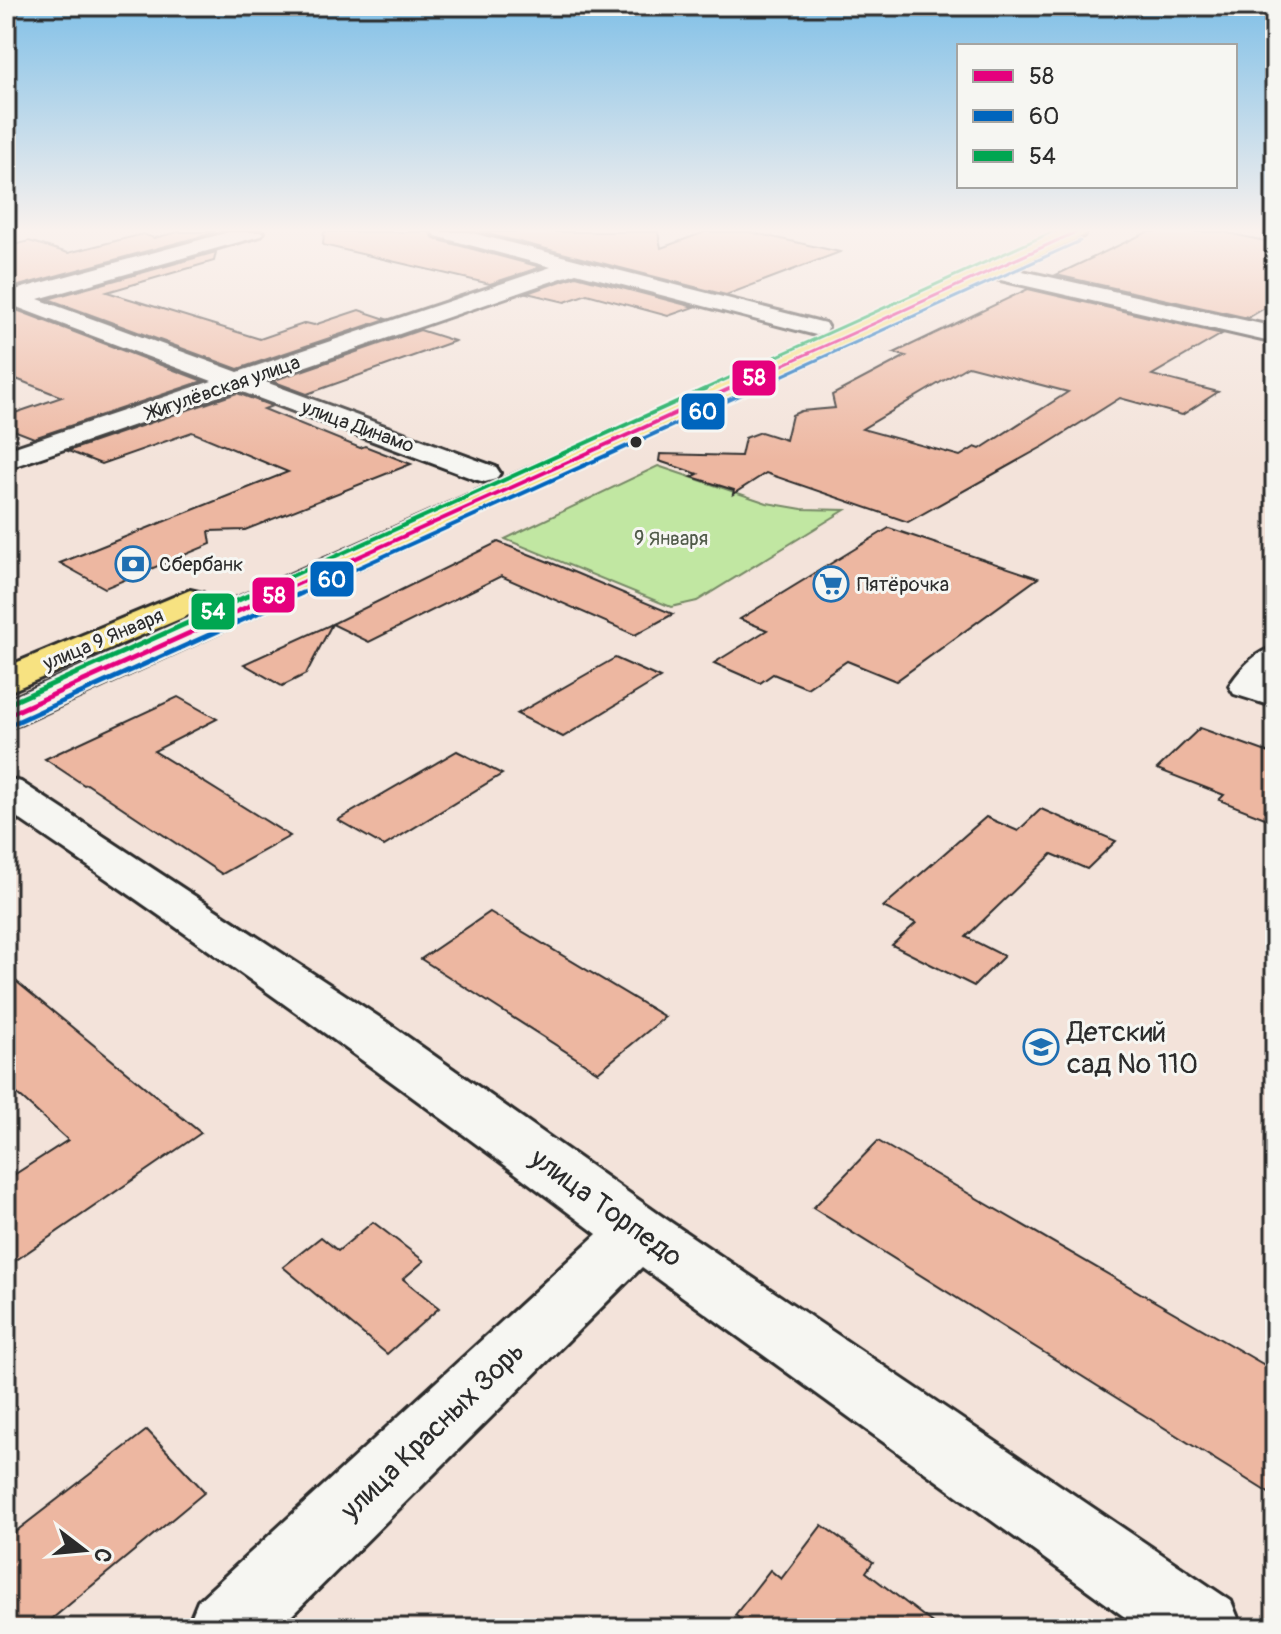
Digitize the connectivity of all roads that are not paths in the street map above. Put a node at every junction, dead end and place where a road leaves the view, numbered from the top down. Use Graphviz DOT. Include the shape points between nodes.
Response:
graph roads {
  1 [pos="43,308"];
  2 [pos="453,308"];
  3 [pos="739,308"];
  4 [pos="861,308"];
  5 [pos="909,308"];
  6 [pos="1156,308"];
  7 [pos="816,328"];
  8 [pos="1275,335"];
  9 [pos="239,382"];
  10 [pos="6,460"];
  11 [pos="485,473"];
  12 [pos="1275,658"];
  13 [pos="6,681"];
  14 [pos="1275,695"];
  15 [pos="6,716"];
  16 [pos="6,791"];
  17 [pos="639,1232"];
  18 [pos="225,1628"];
  19 [pos="1204,1628"];
  1 -- 9 [label="street, улица Динамо"];
  2 -- 9 [label="street, Жигулёвская улица"];
  3 -- 7 [label="street"];
  4 -- 7 [label="main road, улица 9 Января"];
  5 -- 15 [label="main road, улица 9 Января"];
  6 -- 8 [label="street"];
  7 -- 11 [label="main road, улица 9 Января"];
  9 -- 10 [label="street, Жигулёвская улица"];
  9 -- 11 [label="street, улица Динамо"];
  11 -- 13 [label="main road, улица 9 Января"];
  12 -- 14 [label="street" via="1248,686"];
  16 -- 17 [label="street, улица Торпедо" via="353,1025"];
  17 -- 18 [label="street, улица Красных Зорь"];
  17 -- 19 [label="street, улица Торпедо"];
}
